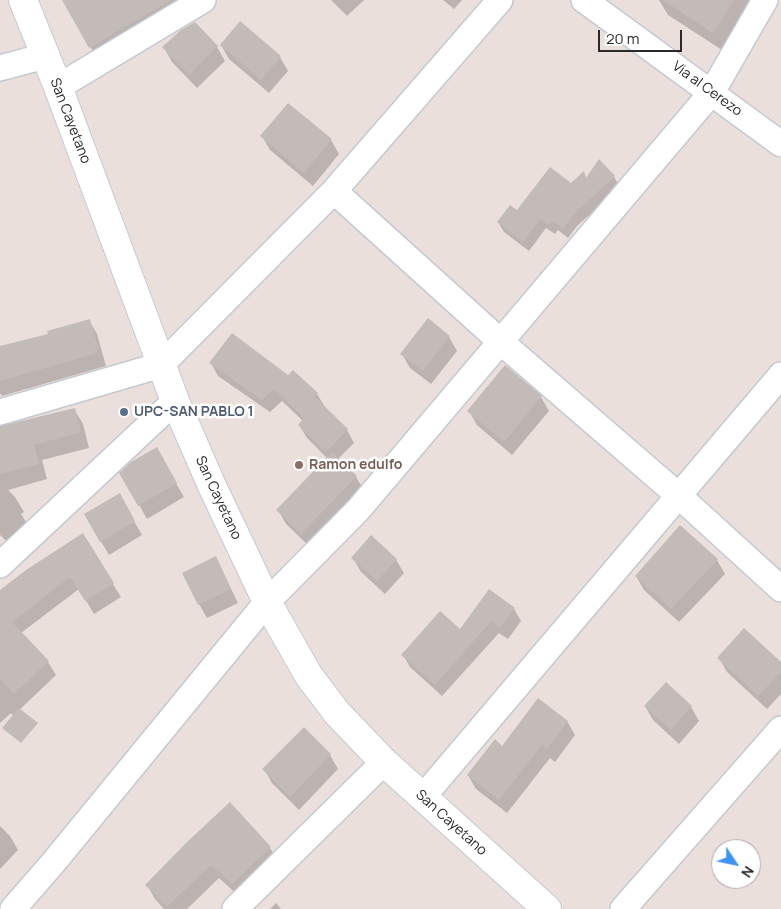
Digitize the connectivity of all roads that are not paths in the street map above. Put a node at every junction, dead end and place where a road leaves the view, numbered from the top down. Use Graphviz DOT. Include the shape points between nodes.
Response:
graph roads {
  1 [pos="23,0"];
  2 [pos="203,0"];
  3 [pos="500,0"];
  4 [pos="584,0"];
  5 [pos="765,0"];
  6 [pos="45,56"];
  7 [pos="0,68"];
  8 [pos="58,87"];
  9 [pos="712,92"];
  10 [pos="781,144"];
  11 [pos="334,191"];
  12 [pos="501,342"];
  13 [pos="161,365"];
  14 [pos="781,375"];
  15 [pos="175,401"];
  16 [pos="0,412"];
  17 [pos="679,496"];
  18 [pos="0,565"];
  19 [pos="781,589"];
  20 [pos="267,602"];
  21 [pos="781,729"];
  22 [pos="384,762"];
  23 [pos="422,798"];
  24 [pos="13,909"];
  25 [pos="235,909"];
  26 [pos="548,909"];
  27 [pos="623,909"];
  1 -- 6 [label="main road, San Cayetano"];
  2 -- 8 [label="street"];
  3 -- 11 [label="street"];
  4 -- 9 [label="street, Via al Cerezo"];
  5 -- 9 [label="street"];
  6 -- 7 [label="street"];
  6 -- 8 [label="main road, San Cayetano"];
  8 -- 13 [label="main road, San Cayetano"];
  9 -- 10 [label="street, Via al Cerezo"];
  9 -- 12 [label="street"];
  11 -- 12 [label="street"];
  11 -- 13 [label="street"];
  12 -- 17 [label="street"];
  12 -- 20 [label="street" via="358,510"];
  13 -- 15 [label="main road, San Cayetano"];
  13 -- 16 [label="street"];
  14 -- 17 [label="street"];
  15 -- 18 [label="street"];
  15 -- 20 [label="main road, San Cayetano"];
  17 -- 19 [label="street"];
  17 -- 23 [label="street"];
  20 -- 22 [label="main road, San Cayetano" via="309,676 337,713"];
  20 -- 24 [label="street"];
  21 -- 27 [label="street"];
  22 -- 23 [label="main road, San Cayetano"];
  22 -- 25 [label="street"];
  23 -- 26 [label="main road, San Cayetano"];
}
